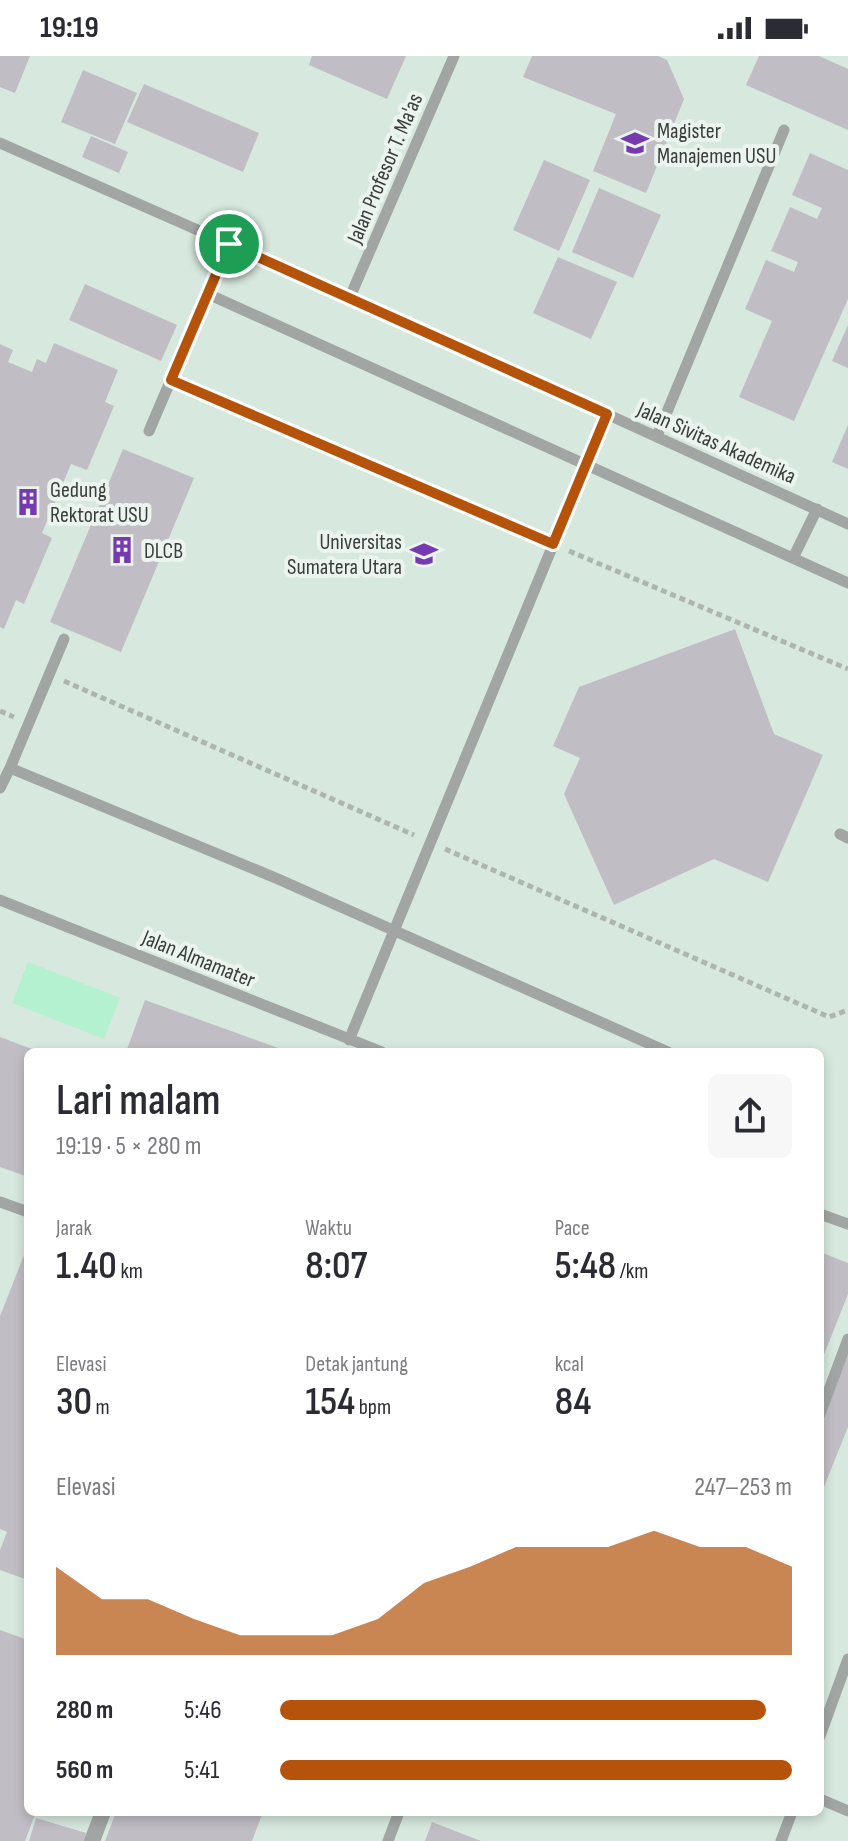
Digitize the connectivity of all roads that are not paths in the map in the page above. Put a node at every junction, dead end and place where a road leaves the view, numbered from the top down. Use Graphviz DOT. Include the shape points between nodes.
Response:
graph roads {
  1 [pos="454,56"];
  2 [pos="784,130"];
  3 [pos="0,143"];
  4 [pos="229,244"];
  5 [pos="208,294"];
  6 [pos="350,297"];
  7 [pos="607,414"];
  8 [pos="149,431"];
  9 [pos="657,436"];
  10 [pos="586,465"];
  11 [pos="817,509"];
  12 [pos="848,524"];
  13 [pos="793,558"];
  14 [pos="848,583"];
  15 [pos="64,639"];
  16 [pos="10,768"];
  17 [pos="0,788"];
  18 [pos="0,900"];
  19 [pos="394,930"];
  20 [pos="349,1040"];
  21 [pos="371,1048"];
  22 [pos="659,1048"];
  23 [pos="0,1202"];
  24 [pos="24,1211"];
  25 [pos="824,1215"];
  26 [pos="845,1223"];
  27 [pos="848,1339"];
  28 [pos="824,1403"];
  29 [pos="848,1659"];
  30 [pos="824,1725"];
  31 [pos="824,1801"];
  32 [pos="848,1811"];
  33 [pos="101,1816"];
  34 [pos="397,1816"];
  35 [pos="790,1816"];
  36 [pos="92,1841"];
  37 [pos="388,1841"];
  38 [pos="781,1841"];
  1 -- 6 [label="lane, Jalan Profesor T. Ma'as"];
  2 -- 9 [label="lane"];
  3 -- 4 [label="lane, Jalan Sivitas Akademika"];
  4 -- 5 [label="lane"];
  4 -- 6 [label="lane, Jalan Sivitas Akademika"];
  5 -- 8 [label="lane"];
  5 -- 10 [label="lane"];
  6 -- 7 [label="lane, Jalan Sivitas Akademika"];
  7 -- 9 [label="lane, Jalan Sivitas Akademika"];
  7 -- 10 [label="lane"];
  9 -- 11 [label="lane, Jalan Sivitas Akademika"];
  10 -- 13 [label="lane"];
  10 -- 19 [label="lane"];
  11 -- 12 [label="lane, Jalan Sivitas Akademika"];
  11 -- 13 [label="lane"];
  13 -- 14 [label="lane"];
  15 -- 16 [label="lane"];
  16 -- 17 [label="lane"];
  16 -- 19 [label="lane"];
  18 -- 20 [label="lane, Jalan Almamater"];
  19 -- 20 [label="lane"];
  19 -- 22 [label="lane"];
  20 -- 21 [label="lane, Jalan Almamater"];
  23 -- 24 [label="lane"];
  25 -- 26 [label="lane"];
  27 -- 28 [label="lane"];
  29 -- 30 [label="lane"];
  31 -- 32 [label="lane"];
  33 -- 36 [label="street"];
  34 -- 37 [label="lane"];
  35 -- 38 [label="lane"];
}
